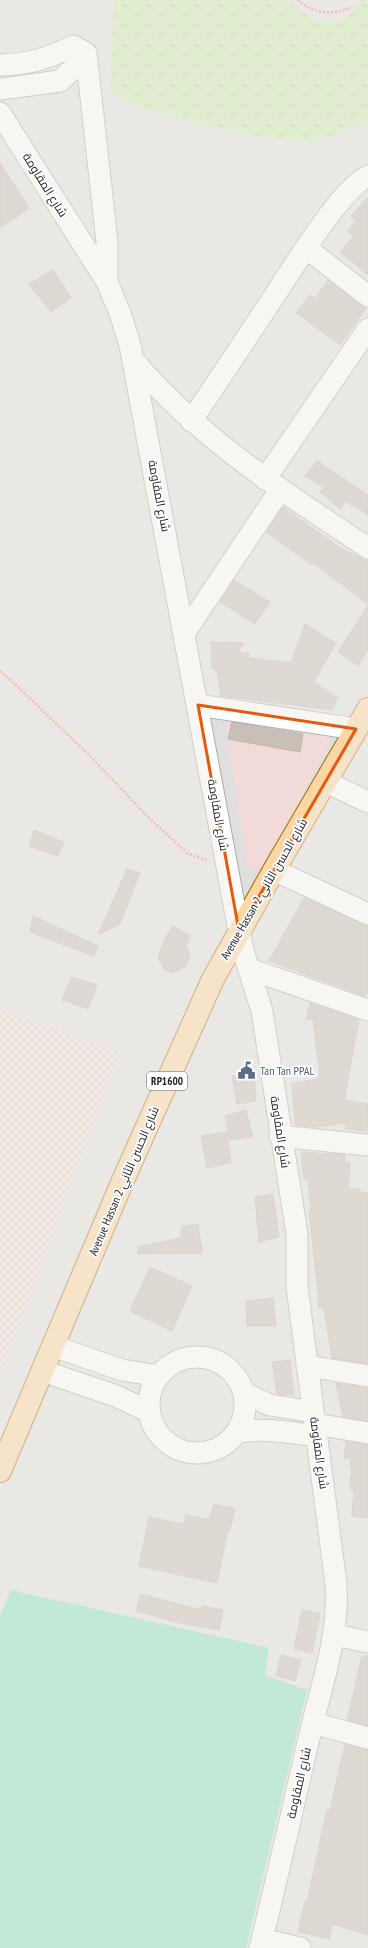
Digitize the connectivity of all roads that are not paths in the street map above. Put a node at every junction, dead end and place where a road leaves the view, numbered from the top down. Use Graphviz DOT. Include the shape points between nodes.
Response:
graph roads {
  1 [pos="86,53"];
  2 [pos="0,66"];
  3 [pos="0,89"];
  4 [pos="1,116"];
  5 [pos="368,176"];
  6 [pos="306,248"];
  7 [pos="107,282"];
  8 [pos="368,296"];
  9 [pos="368,329"];
  10 [pos="134,361"];
  11 [pos="191,421"];
  12 [pos="273,484"];
  13 [pos="368,548"];
  14 [pos="185,632"];
  15 [pos="198,705"];
  16 [pos="368,709"];
  17 [pos="356,729"];
  18 [pos="326,782"];
  19 [pos="368,802"];
  20 [pos="274,870"];
  21 [pos="368,914"];
  22 [pos="240,931"];
  23 [pos="249,969"];
  24 [pos="368,1010"];
  25 [pos="280,1136"];
  26 [pos="368,1145"];
  27 [pos="53,1346"];
  28 [pos="307,1366"];
  29 [pos="43,1371"];
  30 [pos="159,1376"];
  31 [pos="368,1376"];
  32 [pos="244,1393"];
  33 [pos="150,1412"];
  34 [pos="315,1424"];
  35 [pos="237,1432"];
  36 [pos="368,1433"];
  37 [pos="0,1471"];
  38 [pos="335,1635"];
  39 [pos="368,1642"];
  40 [pos="313,1723"];
  41 [pos="368,1738"];
  42 [pos="261,1943"];
  43 [pos="300,1948"];
  1 -- 2 [label="street" via="73,46 45,59"];
  1 -- 3 [label="street" via="60,81"];
  1 -- 7 [label="street" via="107,242"];
  4 -- 7 [label="street, شارع المقاومة"];
  5 -- 6 [label="street" via="360,180 333,211"];
  6 -- 8 [label="street"];
  6 -- 11 [label="street"];
  7 -- 10 [label="street, شارع المقاومة" via="126,329"];
  9 -- 12 [label="street"];
  10 -- 11 [label="street"];
  10 -- 14 [label="street, شارع المقاومة"];
  11 -- 12 [label="street"];
  12 -- 13 [label="street"];
  12 -- 14 [label="street"];
  14 -- 15 [label="street, شارع المقاومة"];
  15 -- 17 [label="street"];
  15 -- 22 [label="street, شارع المقاومة"];
  16 -- 17 [label="main road, Avenue Hassan 2 شارع الحسن الثاني / RP1600"];
  17 -- 18 [label="main road, Avenue Hassan 2 شارع الحسن الثاني / RP1600"];
  18 -- 19 [label="street"];
  18 -- 20 [label="main road, Avenue Hassan 2 شارع الحسن الثاني / RP1600"];
  20 -- 21 [label="street"];
  20 -- 22 [label="main road, Avenue Hassan 2 شارع الحسن الثاني / RP1600"];
  22 -- 23 [label="street, شارع المقاومة"];
  22 -- 27 [label="main road, Avenue Hassan 2 شارع الحسن الثاني / RP1600" via="193,1022"];
  23 -- 24 [label="street"];
  23 -- 25 [label="street, شارع المقاومة" via="262,1011"];
  25 -- 26 [label="street"];
  25 -- 28 [label="street, شارع المقاومة" via="297,1234 296,1287"];
  27 -- 29 [label="main road, Avenue Hassan 2 شارع الحسن الثاني / RP1600"];
  27 -- 30 [label="street" via="122,1370"];
  28 -- 31 [label="street"];
  28 -- 34 [label="street, شارع المقاومة"];
  29 -- 33 [label="street" via="116,1396"];
  29 -- 37 [label="main road, Avenue Hassan 2 شارع الحسن الثاني / RP1600"];
  30 -- 32 [label="street" via="184,1358 199,1356 228,1367 238,1379"];
  30 -- 33 [label="street" via="152,1387"];
  32 -- 34 [label="street"];
  32 -- 35 [label="street" via="243,1420"];
  33 -- 35 [label="street" via="154,1426 162,1438 173,1447 187,1452 215,1450"];
  34 -- 35 [label="street"];
  34 -- 36 [label="street"];
  34 -- 38 [label="street, شارع المقاومة" via="336,1584"];
  38 -- 39 [label="street"];
  38 -- 40 [label="street, شارع المقاومة"];
  40 -- 41 [label="street"];
  40 -- 42 [label="street, شارع المقاومة"];
  42 -- 43 [label="street"];
}
